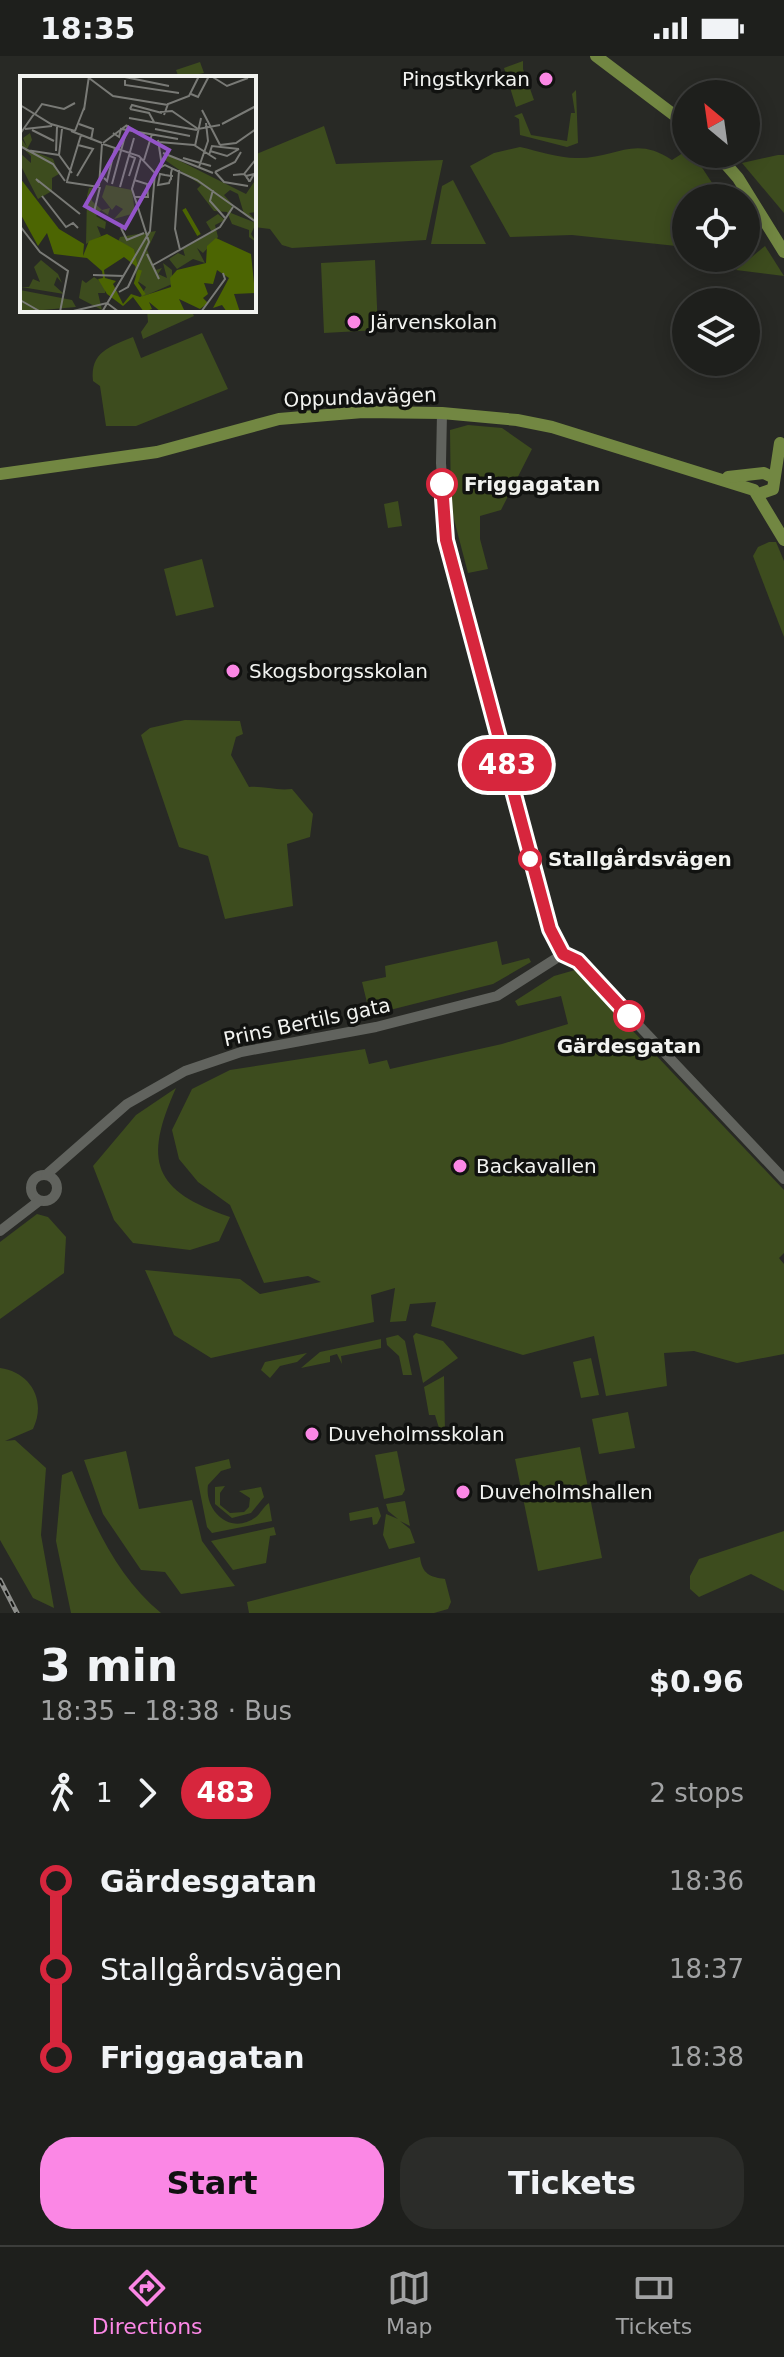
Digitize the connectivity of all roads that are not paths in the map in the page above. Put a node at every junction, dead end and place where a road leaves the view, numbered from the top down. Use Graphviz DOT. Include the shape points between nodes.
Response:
graph roads {
  1 [pos="596,56"];
  2 [pos="672,113"];
  3 [pos="729,168"];
  4 [pos="784,252"];
  5 [pos="442,413"];
  6 [pos="782,439"];
  7 [pos="0,474"];
  8 [pos="758,474"];
  9 [pos="719,476"];
  10 [pos="774,478"];
  11 [pos="761,492"];
  12 [pos="784,540"];
  13 [pos="563,954"];
  14 [pos="73,1154"];
  15 [pos="46,1175"];
  16 [pos="784,1179"];
  17 [pos="56,1184"];
  18 [pos="30,1190"];
  19 [pos="39,1201"];
  20 [pos="17,1217"];
  21 [pos="0,1231"];
  1 -- 2 [label="main road"];
  3 -- 4 [label="main road"];
  5 -- 7 [label="main road, Oppundavägen" via="279,419 157,452"];
  5 -- 9 [label="main road, Oppundavägen" via="527,421"];
  5 -- 13 [label="street" via="446,540 525,844 550,929"];
  6 -- 8 [label="main road"];
  6 -- 10 [label="main road"];
  8 -- 9 [label="main road, Oppundavägen"];
  8 -- 10 [label="main road, Oppundavägen"];
  8 -- 11 [label="main road"];
  9 -- 11 [label="main road, Oppundavägen"];
  10 -- 11 [label="main road"];
  11 -- 12 [label="main road"];
  13 -- 14 [label="street, Prins Bertils gata" via="497,996 376,1027 241,1052 185,1071 127,1104"];
  13 -- 16 [label="street" via="578,961"];
  14 -- 15 [label="street, Prins Bertils gata"];
  14 -- 17 [label="street, Prins Bertils gata"];
  15 -- 17 [label="street"];
  15 -- 18 [label="street" via="34,1178"];
  17 -- 19 [label="street" via="53,1198"];
  18 -- 19 [label="street"];
  18 -- 20 [label="street"];
  19 -- 20 [label="street"];
  20 -- 21 [label="street"];
}
